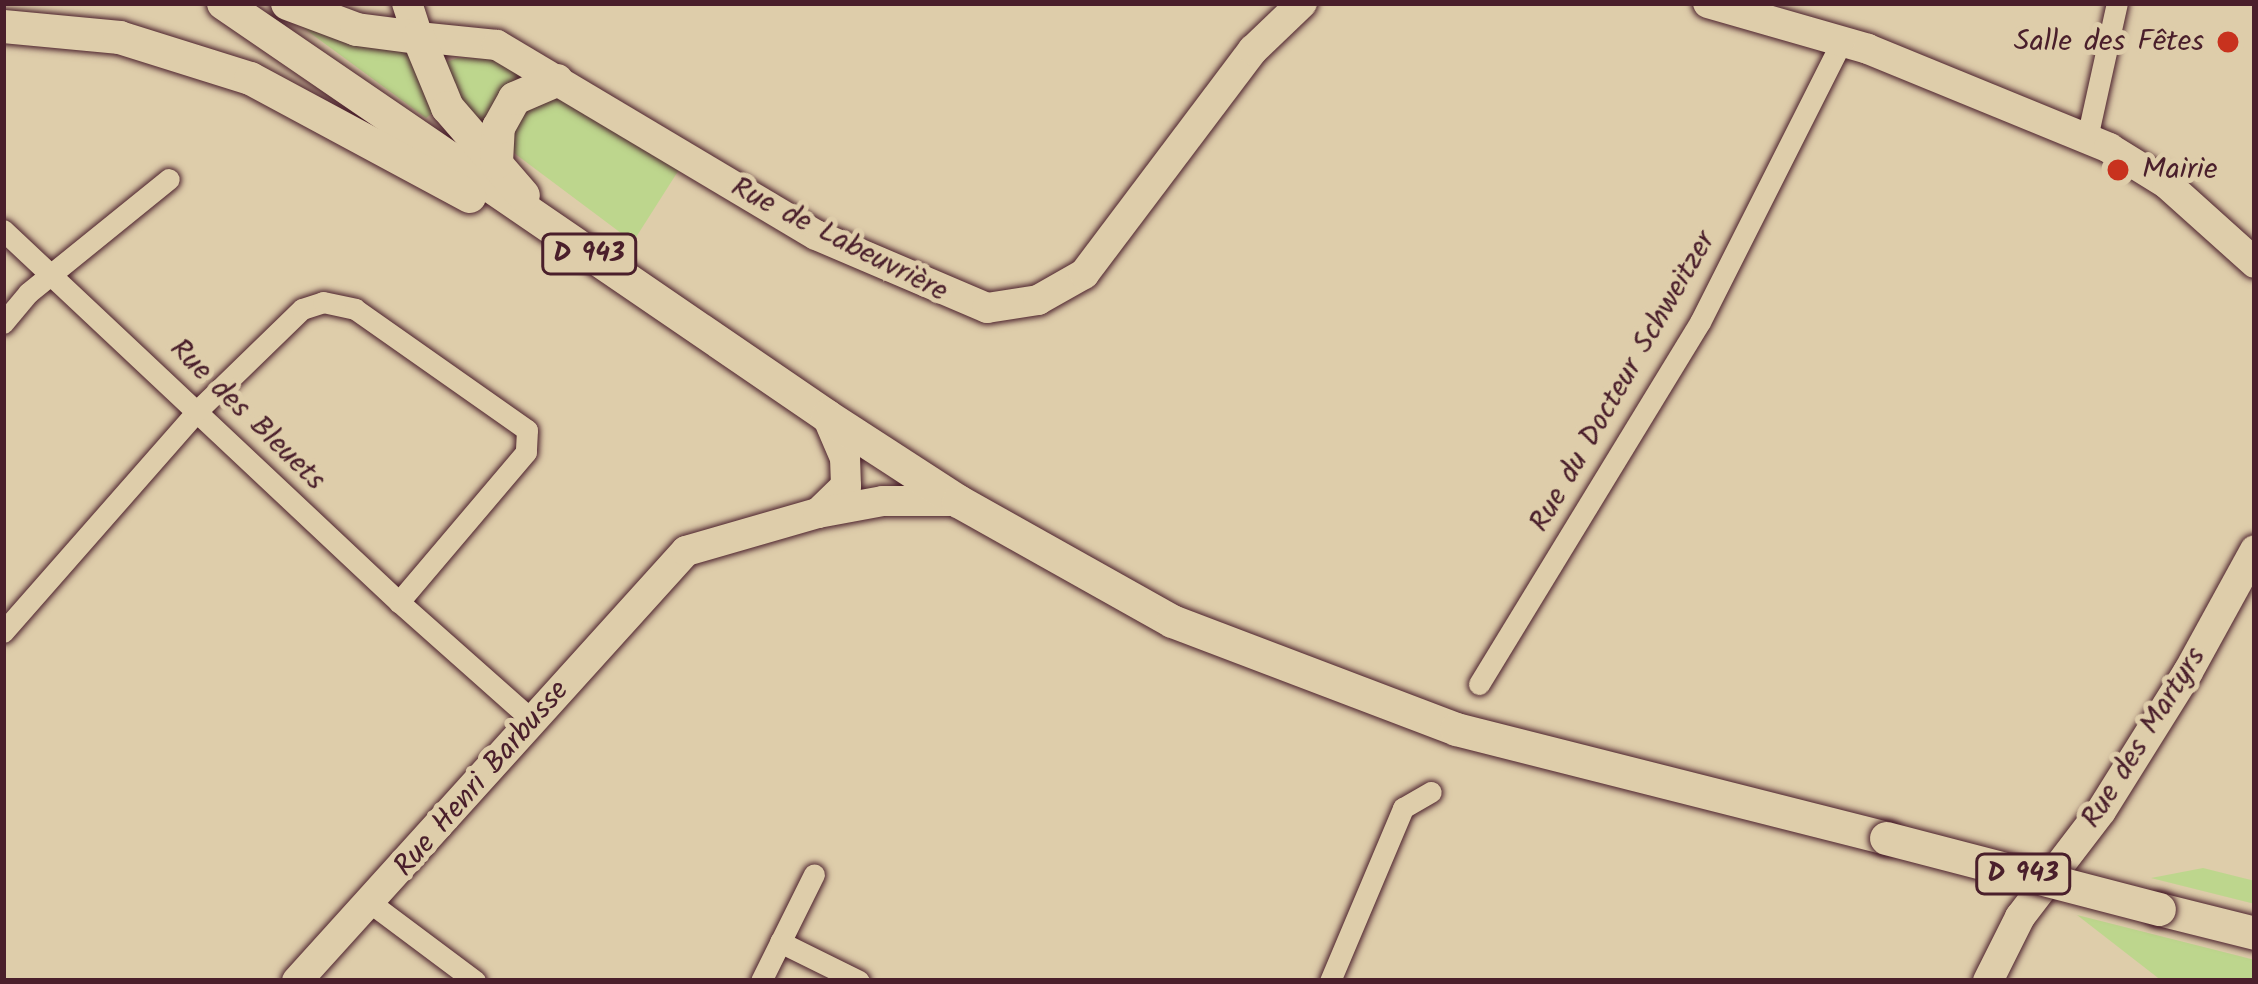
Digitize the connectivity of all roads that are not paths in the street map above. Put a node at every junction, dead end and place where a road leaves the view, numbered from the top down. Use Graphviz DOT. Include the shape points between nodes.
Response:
graph roads {
  1 [pos="223,3"];
  2 [pos="287,3"];
  3 [pos="407,3"];
  4 [pos="1302,3"];
  5 [pos="1708,3"];
  6 [pos="2117,3"];
  7 [pos="3,26"];
  8 [pos="418,37"];
  9 [pos="1842,40"];
  10 [pos="556,80"];
  11 [pos="2087,138"];
  12 [pos="496,162"];
  13 [pos="169,179"];
  14 [pos="547,225"];
  15 [pos="3,230"];
  16 [pos="2255,263"];
  17 [pos="54,272"];
  18 [pos="3,323"];
  19 [pos="198,410"];
  20 [pos="827,416"];
  21 [pos="958,501"];
  22 [pos="818,513"];
  23 [pos="2255,550"];
  24 [pos="399,602"];
  25 [pos="3,632"];
  26 [pos="1479,684"];
  27 [pos="532,721"];
  28 [pos="1431,792"];
  29 [pos="814,874"];
  30 [pos="373,904"];
  31 [pos="2255,933"];
  32 [pos="781,942"];
  33 [pos="297,981"];
  34 [pos="475,981"];
  35 [pos="761,981"];
  36 [pos="859,981"];
  37 [pos="1330,981"];
  38 [pos="1988,981"];
  1 -- 14 [label="main road, D 943"];
  2 -- 8 [label="main road" via="356,29"];
  3 -- 8 [label="street"];
  4 -- 10 [label="street, Rue de Labeuvrière" via="1253,50 1084,274 1038,301 987,308 816,235"];
  5 -- 9 [label="street"];
  6 -- 11 [label="street"];
  7 -- 14 [label="main road" via="119,37 250,78 341,120 515,223"];
  8 -- 10 [label="street, Rue de Labeuvrière" via="497,45"];
  8 -- 12 [label="main road" via="447,107"];
  9 -- 11 [label="street"];
  9 -- 26 [label="street, Rue du Docteur Schweitzer" via="1700,322"];
  10 -- 12 [label="main road" via="514,98 498,127"];
  11 -- 16 [label="street" via="2167,184"];
  12 -- 14 [label="main road"];
  13 -- 17 [label="street"];
  14 -- 20 [label="main road, D 943"];
  15 -- 17 [label="street, Rue des Bleuets"];
  17 -- 18 [label="street"];
  17 -- 19 [label="street, Rue des Bleuets"];
  19 -- 24 [label="street, Rue des Bleuets"];
  19 -- 24 [label="street" via="302,309 323,302 355,309 527,430 526,452"];
  19 -- 25 [label="street"];
  20 -- 21 [label="main road, D 943"];
  20 -- 22 [label="street" via="845,458 846,486"];
  21 -- 22 [label="street, Rue Henri Barbusse" via="883,501"];
  21 -- 31 [label="main road, D 943, bridge" via="1172,621 1456,729"];
  22 -- 27 [label="street, Rue Henri Barbusse" via="709,542 663,572"];
  23 -- 38 [label="street, Rue des Martyrs" via="2188,672 2101,811 2020,917"];
  24 -- 27 [label="street, Rue des Bleuets"];
  27 -- 30 [label="street, Rue Henri Barbusse"];
  28 -- 37 [label="street" via="1403,808"];
  29 -- 32 [label="street"];
  30 -- 33 [label="street, Rue Henri Barbusse"];
  30 -- 34 [label="street"];
  32 -- 35 [label="street"];
  32 -- 36 [label="street"];
}
